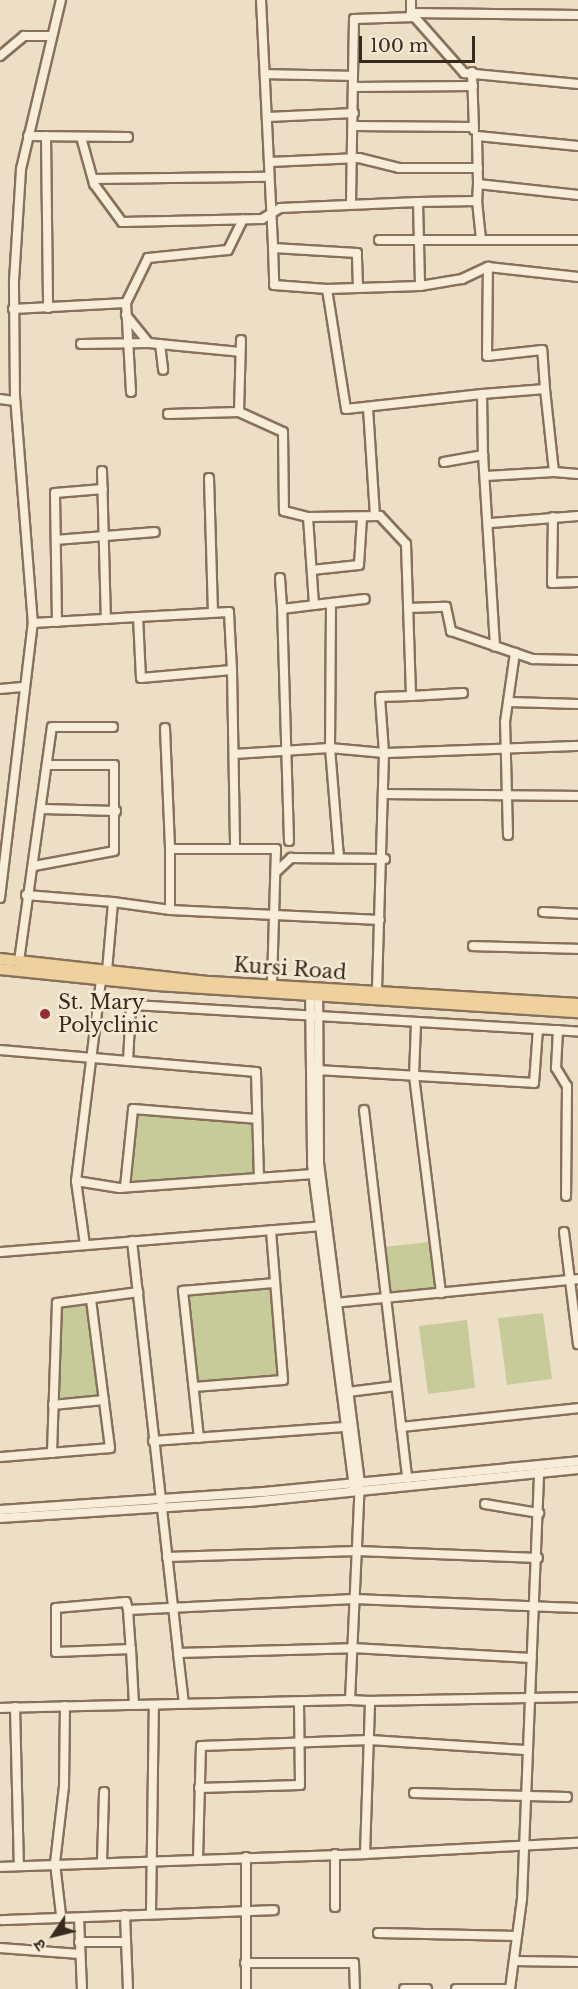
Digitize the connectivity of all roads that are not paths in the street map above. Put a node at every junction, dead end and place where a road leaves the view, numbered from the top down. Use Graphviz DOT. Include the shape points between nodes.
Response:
graph roads {
  1 [pos="61,0"];
  2 [pos="261,0"];
  3 [pos="411,0"];
  4 [pos="413,15"];
  5 [pos="578,15"];
  6 [pos="51,36"];
  7 [pos="0,56"];
  8 [pos="472,72"];
  9 [pos="265,74"];
  10 [pos="353,76"];
  11 [pos="578,84"];
  12 [pos="473,86"];
  13 [pos="354,87"];
  14 [pos="354,113"];
  15 [pos="268,117"];
  16 [pos="354,126"];
  17 [pos="472,127"];
  18 [pos="28,136"];
  19 [pos="46,136"];
  20 [pos="477,136"];
  21 [pos="81,137"];
  22 [pos="128,137"];
  23 [pos="578,146"];
  24 [pos="349,161"];
  25 [pos="270,162"];
  26 [pos="478,168"];
  27 [pos="269,177"];
  28 [pos="93,179"];
  29 [pos="478,184"];
  30 [pos="578,195"];
  31 [pos="477,201"];
  32 [pos="418,202"];
  33 [pos="351,204"];
  34 [pos="268,216"];
  35 [pos="243,219"];
  36 [pos="481,237"];
  37 [pos="419,238"];
  38 [pos="379,240"];
  39 [pos="578,240"];
  40 [pos="273,248"];
  41 [pos="488,267"];
  42 [pos="578,276"];
  43 [pos="420,286"];
  44 [pos="358,287"];
  45 [pos="327,289"];
  46 [pos="126,303"];
  47 [pos="48,308"];
  48 [pos="13,309"];
  49 [pos="126,315"];
  50 [pos="241,340"];
  51 [pos="149,343"];
  52 [pos="81,344"];
  53 [pos="160,344"];
  54 [pos="126,345"];
  55 [pos="240,352"];
  56 [pos="163,370"];
  57 [pos="545,389"];
  58 [pos="131,392"];
  59 [pos="482,394"];
  60 [pos="15,396"];
  61 [pos="0,399"];
  62 [pos="368,408"];
  63 [pos="239,412"];
  64 [pos="168,414"];
  65 [pos="483,455"];
  66 [pos="444,462"];
  67 [pos="102,471"];
  68 [pos="554,472"];
  69 [pos="578,474"];
  70 [pos="486,476"];
  71 [pos="209,478"];
  72 [pos="103,489"];
  73 [pos="375,516"];
  74 [pos="578,516"];
  75 [pos="308,517"];
  76 [pos="362,517"];
  77 [pos="553,517"];
  78 [pos="491,523"];
  79 [pos="155,532"];
  80 [pos="104,536"];
  81 [pos="56,540"];
  82 [pos="312,570"];
  83 [pos="280,578"];
  84 [pos="578,582"];
  85 [pos="364,599"];
  86 [pos="314,605"];
  87 [pos="331,605"];
  88 [pos="408,608"];
  89 [pos="282,609"];
  90 [pos="213,611"];
  91 [pos="138,617"];
  92 [pos="106,618"];
  93 [pos="57,622"];
  94 [pos="33,623"];
  95 [pos="495,647"];
  96 [pos="515,653"];
  97 [pos="578,660"];
  98 [pos="232,670"];
  99 [pos="26,687"];
  100 [pos="0,689"];
  101 [pos="463,693"];
  102 [pos="411,696"];
  103 [pos="509,702"];
  104 [pos="578,704"];
  105 [pos="113,727"];
  106 [pos="165,728"];
  107 [pos="509,746"];
  108 [pos="578,746"];
  109 [pos="330,748"];
  110 [pos="288,751"];
  111 [pos="384,753"];
  112 [pos="234,754"];
  113 [pos="47,765"];
  114 [pos="385,794"];
  115 [pos="507,795"];
  116 [pos="578,796"];
  117 [pos="43,809"];
  118 [pos="116,811"];
  119 [pos="508,835"];
  120 [pos="289,841"];
  121 [pos="235,846"];
  122 [pos="170,849"];
  123 [pos="339,858"];
  124 [pos="385,859"];
  125 [pos="34,866"];
  126 [pos="276,872"];
  127 [pos="26,895"];
  128 [pos="0,898"];
  129 [pos="113,902"];
  130 [pos="170,910"];
  131 [pos="275,912"];
  132 [pos="543,912"];
  133 [pos="578,914"];
  134 [pos="380,920"];
  135 [pos="473,946"];
  136 [pos="578,949"];
  137 [pos="0,959"];
  138 [pos="19,961"];
  139 [pos="0,969"];
  140 [pos="104,975"];
  141 [pos="272,986"];
  142 [pos="314,993"];
  143 [pos="377,993"];
  144 [pos="100,1003"];
  145 [pos="578,1004"];
  146 [pos="131,1005"];
  147 [pos="578,1012"];
  148 [pos="314,1019"];
  149 [pos="416,1024"];
  150 [pos="538,1029"];
  151 [pos="558,1030"];
  152 [pos="578,1031"];
  153 [pos="0,1050"];
  154 [pos="92,1058"];
  155 [pos="128,1061"];
  156 [pos="317,1070"];
  157 [pos="414,1076"];
  158 [pos="364,1110"];
  159 [pos="256,1119"];
  160 [pos="313,1174"];
  161 [pos="259,1178"];
  162 [pos="76,1181"];
  163 [pos="125,1187"];
  164 [pos="566,1196"];
  165 [pos="323,1226"];
  166 [pos="271,1230"];
  167 [pos="564,1232"];
  168 [pos="132,1241"];
  169 [pos="85,1245"];
  170 [pos="0,1251"];
  171 [pos="574,1280"];
  172 [pos="275,1283"];
  173 [pos="138,1292"];
  174 [pos="441,1293"];
  175 [pos="386,1298"];
  176 [pos="91,1299"];
  177 [pos="333,1303"];
  178 [pos="578,1344"];
  179 [pos="396,1386"];
  180 [pos="194,1387"];
  181 [pos="348,1392"];
  182 [pos="104,1400"];
  183 [pos="53,1405"];
  184 [pos="578,1408"];
  185 [pos="401,1426"];
  186 [pos="343,1427"];
  187 [pos="199,1438"];
  188 [pos="153,1441"];
  189 [pos="52,1453"];
  190 [pos="0,1457"];
  191 [pos="578,1461"];
  192 [pos="539,1469"];
  193 [pos="578,1469"];
  194 [pos="407,1478"];
  195 [pos="356,1486"];
  196 [pos="160,1503"];
  197 [pos="485,1504"];
  198 [pos="0,1510"];
  199 [pos="539,1513"];
  200 [pos="0,1518"];
  201 [pos="357,1551"];
  202 [pos="167,1557"];
  203 [pos="538,1558"];
  204 [pos="354,1599"];
  205 [pos="536,1606"];
  206 [pos="174,1608"];
  207 [pos="578,1608"];
  208 [pos="128,1610"];
  209 [pos="352,1648"];
  210 [pos="130,1649"];
  211 [pos="178,1653"];
  212 [pos="532,1658"];
  213 [pos="578,1697"];
  214 [pos="350,1700"];
  215 [pos="529,1700"];
  216 [pos="370,1701"];
  217 [pos="299,1702"];
  218 [pos="184,1704"];
  219 [pos="134,1705"];
  220 [pos="154,1705"];
  221 [pos="65,1706"];
  222 [pos="15,1707"];
  223 [pos="0,1708"];
  224 [pos="370,1740"];
  225 [pos="300,1741"];
  226 [pos="525,1750"];
  227 [pos="199,1788"];
  228 [pos="104,1792"];
  229 [pos="414,1793"];
  230 [pos="524,1797"];
  231 [pos="567,1797"];
  232 [pos="523,1843"];
  233 [pos="578,1843"];
  234 [pos="335,1854"];
  235 [pos="365,1854"];
  236 [pos="246,1857"];
  237 [pos="198,1859"];
  238 [pos="150,1860"];
  239 [pos="102,1862"];
  240 [pos="55,1863"];
  241 [pos="19,1866"];
  242 [pos="0,1867"];
  243 [pos="335,1907"];
  244 [pos="247,1908"];
  245 [pos="274,1910"];
  246 [pos="151,1912"];
  247 [pos="61,1915"];
  248 [pos="125,1915"];
  249 [pos="79,1918"];
  250 [pos="2,1920"];
  251 [pos="378,1933"];
  252 [pos="517,1936"];
  253 [pos="79,1942"];
  254 [pos="124,1942"];
  255 [pos="0,1948"];
  256 [pos="80,1953"];
  257 [pos="514,1961"];
  258 [pos="578,1962"];
  259 [pos="245,1963"];
  260 [pos="82,1989"];
  261 [pos="128,1989"];
  262 [pos="246,1989"];
  263 [pos="355,1989"];
  264 [pos="404,1989"];
  265 [pos="427,1989"];
  266 [pos="456,1989"];
  267 [pos="510,1989"];
  1 -- 6 [label="street"];
  2 -- 9 [label="street"];
  3 -- 4 [label="street"];
  4 -- 5 [label="street"];
  4 -- 8 [label="street" via="464,73"];
  4 -- 10 [label="street" via="354,19"];
  6 -- 7 [label="street" via="24,36"];
  6 -- 18 [label="street"];
  8 -- 11 [label="street"];
  8 -- 12 [label="street"];
  9 -- 10 [label="street"];
  9 -- 15 [label="street"];
  10 -- 13 [label="street"];
  12 -- 13 [label="street"];
  12 -- 17 [label="street"];
  13 -- 14 [label="street"];
  14 -- 15 [label="street"];
  14 -- 16 [label="street"];
  15 -- 25 [label="street"];
  16 -- 17 [label="street"];
  16 -- 24 [label="street"];
  17 -- 20 [label="street"];
  18 -- 19 [label="street"];
  18 -- 48 [label="street"];
  19 -- 21 [label="street"];
  19 -- 47 [label="street"];
  20 -- 23 [label="street"];
  20 -- 26 [label="street"];
  21 -- 22 [label="street"];
  21 -- 28 [label="street"];
  24 -- 25 [label="street"];
  24 -- 26 [label="street"];
  24 -- 33 [label="street"];
  25 -- 27 [label="street"];
  26 -- 29 [label="street"];
  27 -- 28 [label="street"];
  27 -- 34 [label="street"];
  28 -- 35 [label="street" via="122,222"];
  29 -- 30 [label="street"];
  29 -- 31 [label="street"];
  31 -- 32 [label="street"];
  31 -- 36 [label="street"];
  32 -- 33 [label="street"];
  32 -- 37 [label="street"];
  33 -- 34 [label="street" via="280,208"];
  34 -- 35 [label="street"];
  34 -- 40 [label="street"];
  35 -- 46 [label="street" via="228,249 148,258"];
  36 -- 37 [label="street"];
  36 -- 39 [label="street"];
  37 -- 38 [label="street"];
  37 -- 43 [label="street"];
  40 -- 44 [label="street" via="357,253"];
  40 -- 45 [label="street" via="274,285"];
  41 -- 42 [label="street"];
  41 -- 43 [label="street" via="462,279"];
  41 -- 57 [label="street" via="487,356 542,350"];
  43 -- 44 [label="street"];
  44 -- 45 [label="street"];
  45 -- 62 [label="street" via="346,409"];
  46 -- 47 [label="street"];
  46 -- 49 [label="street"];
  47 -- 48 [label="street"];
  48 -- 60 [label="street"];
  49 -- 51 [label="street"];
  49 -- 54 [label="street"];
  50 -- 55 [label="street"];
  51 -- 53 [label="street"];
  51 -- 54 [label="street"];
  52 -- 54 [label="street"];
  53 -- 55 [label="street"];
  53 -- 56 [label="street"];
  54 -- 58 [label="street"];
  55 -- 63 [label="street"];
  57 -- 59 [label="street"];
  57 -- 68 [label="street"];
  59 -- 62 [label="street"];
  59 -- 65 [label="street"];
  60 -- 61 [label="street" via="15,401"];
  60 -- 94 [label="street"];
  62 -- 73 [label="street"];
  63 -- 64 [label="street"];
  63 -- 75 [label="street" via="283,432 284,511"];
  65 -- 66 [label="street"];
  65 -- 70 [label="street"];
  67 -- 72 [label="street"];
  68 -- 69 [label="street"];
  68 -- 70 [label="street"];
  70 -- 78 [label="street"];
  71 -- 90 [label="street"];
  72 -- 80 [label="street"];
  72 -- 81 [label="street" via="55,493"];
  73 -- 76 [label="street"];
  73 -- 88 [label="street" via="406,544"];
  74 -- 77 [label="street"];
  75 -- 76 [label="street"];
  75 -- 82 [label="street"];
  76 -- 82 [label="street" via="359,565"];
  77 -- 78 [label="street"];
  77 -- 84 [label="street" via="552,583"];
  78 -- 95 [label="street"];
  79 -- 80 [label="street"];
  80 -- 81 [label="street"];
  80 -- 92 [label="street"];
  81 -- 93 [label="street"];
  82 -- 86 [label="street"];
  83 -- 89 [label="street"];
  85 -- 87 [label="street"];
  86 -- 87 [label="street"];
  86 -- 89 [label="street"];
  87 -- 109 [label="street"];
  88 -- 95 [label="street" via="446,607 451,631"];
  88 -- 102 [label="street"];
  89 -- 110 [label="street"];
  90 -- 91 [label="street"];
  90 -- 98 [label="street" via="229,612"];
  91 -- 92 [label="street"];
  91 -- 98 [label="street" via="141,678"];
  92 -- 93 [label="street"];
  93 -- 94 [label="street"];
  94 -- 99 [label="street"];
  95 -- 96 [label="street"];
  96 -- 97 [label="street"];
  96 -- 103 [label="street"];
  98 -- 112 [label="street"];
  99 -- 100 [label="street"];
  99 -- 128 [label="street"];
  101 -- 102 [label="street"];
  102 -- 111 [label="street" via="381,697"];
  103 -- 104 [label="street"];
  103 -- 107 [label="street"];
  105 -- 113 [label="street" via="52,727"];
  106 -- 122 [label="street"];
  107 -- 108 [label="street"];
  107 -- 111 [label="street"];
  107 -- 115 [label="street"];
  109 -- 110 [label="street"];
  109 -- 111 [label="street"];
  109 -- 123 [label="street"];
  110 -- 112 [label="street"];
  110 -- 120 [label="street"];
  111 -- 114 [label="street"];
  112 -- 121 [label="street"];
  113 -- 117 [label="street"];
  113 -- 118 [label="street" via="114,765"];
  114 -- 115 [label="street"];
  114 -- 124 [label="street"];
  115 -- 116 [label="street"];
  115 -- 119 [label="street"];
  117 -- 118 [label="street"];
  117 -- 125 [label="street"];
  118 -- 125 [label="street" via="114,852"];
  121 -- 122 [label="street"];
  121 -- 126 [label="street" via="276,849"];
  122 -- 130 [label="street"];
  123 -- 124 [label="street"];
  123 -- 126 [label="street" via="291,858"];
  124 -- 134 [label="street"];
  125 -- 127 [label="street"];
  126 -- 131 [label="street"];
  127 -- 129 [label="street"];
  127 -- 138 [label="street"];
  129 -- 130 [label="street"];
  129 -- 140 [label="street"];
  130 -- 131 [label="street"];
  131 -- 134 [label="street"];
  131 -- 141 [label="street"];
  132 -- 133 [label="street"];
  134 -- 143 [label="street"];
  135 -- 136 [label="street"];
  137 -- 138 [label="main road, Kursi Road"];
  138 -- 140 [label="main road, Kursi Road"];
  139 -- 140 [label="main road, Kursi Road"];
  140 -- 141 [label="main road, Kursi Road"];
  140 -- 142 [label="main road, Kursi Road"];
  140 -- 144 [label="street"];
  141 -- 142 [label="main road, Kursi Road"];
  142 -- 143 [label="main road, Kursi Road"];
  142 -- 147 [label="main road, Kursi Road"];
  142 -- 148 [label="street"];
  143 -- 145 [label="main road, Kursi Road"];
  144 -- 146 [label="street"];
  144 -- 154 [label="street"];
  146 -- 148 [label="street"];
  146 -- 155 [label="street"];
  148 -- 149 [label="street"];
  148 -- 156 [label="street"];
  148 -- 160 [label="street"];
  149 -- 150 [label="street"];
  149 -- 157 [label="street"];
  150 -- 151 [label="street"];
  150 -- 157 [label="street" via="534,1083"];
  151 -- 152 [label="street"];
  151 -- 164 [label="street" via="556,1068 567,1086"];
  153 -- 154 [label="street"];
  154 -- 155 [label="street"];
  154 -- 162 [label="street"];
  155 -- 159 [label="street" via="256,1072"];
  156 -- 157 [label="street"];
  156 -- 165 [label="street"];
  157 -- 174 [label="street"];
  158 -- 175 [label="street"];
  159 -- 161 [label="street"];
  159 -- 163 [label="street" via="133,1109"];
  160 -- 161 [label="street"];
  160 -- 165 [label="street"];
  161 -- 163 [label="street"];
  162 -- 163 [label="street"];
  162 -- 169 [label="street"];
  165 -- 166 [label="street"];
  165 -- 177 [label="street"];
  166 -- 168 [label="street"];
  166 -- 172 [label="street"];
  167 -- 171 [label="street"];
  168 -- 169 [label="street"];
  168 -- 173 [label="street"];
  169 -- 170 [label="street"];
  171 -- 174 [label="street"];
  171 -- 178 [label="street"];
  172 -- 180 [label="street" via="283,1380"];
  172 -- 180 [label="street" via="183,1291"];
  173 -- 176 [label="street"];
  173 -- 188 [label="street"];
  174 -- 175 [label="street"];
  175 -- 177 [label="street"];
  175 -- 179 [label="street"];
  176 -- 182 [label="street"];
  176 -- 183 [label="street" via="57,1303"];
  177 -- 181 [label="street"];
  177 -- 186 [label="street"];
  179 -- 181 [label="street"];
  179 -- 185 [label="street"];
  180 -- 187 [label="street"];
  181 -- 195 [label="street"];
  182 -- 183 [label="street"];
  182 -- 189 [label="street" via="110,1448"];
  183 -- 189 [label="street"];
  184 -- 185 [label="street"];
  185 -- 194 [label="street"];
  186 -- 187 [label="street"];
  186 -- 195 [label="street"];
  187 -- 188 [label="street"];
  188 -- 196 [label="street"];
  189 -- 190 [label="street"];
  191 -- 192 [label="street"];
  192 -- 193 [label="street"];
  192 -- 194 [label="street"];
  192 -- 195 [label="street"];
  192 -- 199 [label="street"];
  194 -- 195 [label="street"];
  195 -- 196 [label="street"];
  195 -- 201 [label="street"];
  196 -- 198 [label="street"];
  196 -- 200 [label="street"];
  196 -- 202 [label="street"];
  197 -- 199 [label="street"];
  199 -- 203 [label="street"];
  201 -- 202 [label="street"];
  201 -- 203 [label="street"];
  201 -- 204 [label="street"];
  202 -- 206 [label="street"];
  203 -- 205 [label="street"];
  204 -- 205 [label="street"];
  204 -- 206 [label="street"];
  204 -- 209 [label="street"];
  205 -- 207 [label="street"];
  205 -- 212 [label="street"];
  206 -- 208 [label="street"];
  206 -- 211 [label="street"];
  208 -- 210 [label="street"];
  208 -- 210 [label="street" via="126,1602 56,1608 56,1652"];
  209 -- 211 [label="street"];
  209 -- 212 [label="street"];
  209 -- 214 [label="street"];
  210 -- 219 [label="street"];
  211 -- 218 [label="street"];
  212 -- 215 [label="street"];
  213 -- 215 [label="street"];
  214 -- 216 [label="street"];
  214 -- 217 [label="street"];
  215 -- 216 [label="street"];
  215 -- 226 [label="street"];
  216 -- 224 [label="street"];
  217 -- 218 [label="street"];
  217 -- 225 [label="street"];
  218 -- 220 [label="street"];
  219 -- 220 [label="street"];
  219 -- 221 [label="street"];
  220 -- 238 [label="street"];
  221 -- 222 [label="street"];
  221 -- 240 [label="street"];
  222 -- 223 [label="street"];
  222 -- 241 [label="street"];
  224 -- 225 [label="street"];
  224 -- 226 [label="street"];
  224 -- 235 [label="street"];
  225 -- 227 [label="street" via="201,1746"];
  225 -- 227 [label="street" via="300,1785"];
  226 -- 230 [label="street"];
  227 -- 237 [label="street"];
  228 -- 239 [label="street"];
  229 -- 230 [label="street"];
  230 -- 231 [label="street"];
  230 -- 232 [label="street"];
  232 -- 233 [label="street"];
  232 -- 235 [label="street"];
  232 -- 252 [label="street"];
  234 -- 235 [label="street"];
  234 -- 236 [label="street"];
  234 -- 243 [label="street"];
  236 -- 237 [label="street"];
  236 -- 244 [label="street"];
  237 -- 238 [label="street"];
  238 -- 239 [label="street"];
  238 -- 246 [label="street"];
  239 -- 240 [label="street"];
  240 -- 241 [label="street"];
  240 -- 247 [label="street"];
  241 -- 242 [label="street"];
  244 -- 245 [label="street"];
  244 -- 246 [label="street"];
  244 -- 259 [label="street"];
  246 -- 248 [label="street"];
  247 -- 249 [label="street"];
  247 -- 250 [label="street"];
  248 -- 249 [label="street"];
  248 -- 254 [label="street"];
  249 -- 253 [label="street"];
  251 -- 252 [label="street"];
  252 -- 257 [label="street"];
  253 -- 254 [label="street"];
  253 -- 256 [label="street"];
  254 -- 261 [label="street"];
  255 -- 256 [label="street"];
  256 -- 260 [label="street"];
  257 -- 258 [label="street"];
  257 -- 267 [label="street"];
  259 -- 262 [label="street"];
  259 -- 263 [label="street" via="354,1963"];
  264 -- 265 [label="street"];
  266 -- 267 [label="street"];
}
